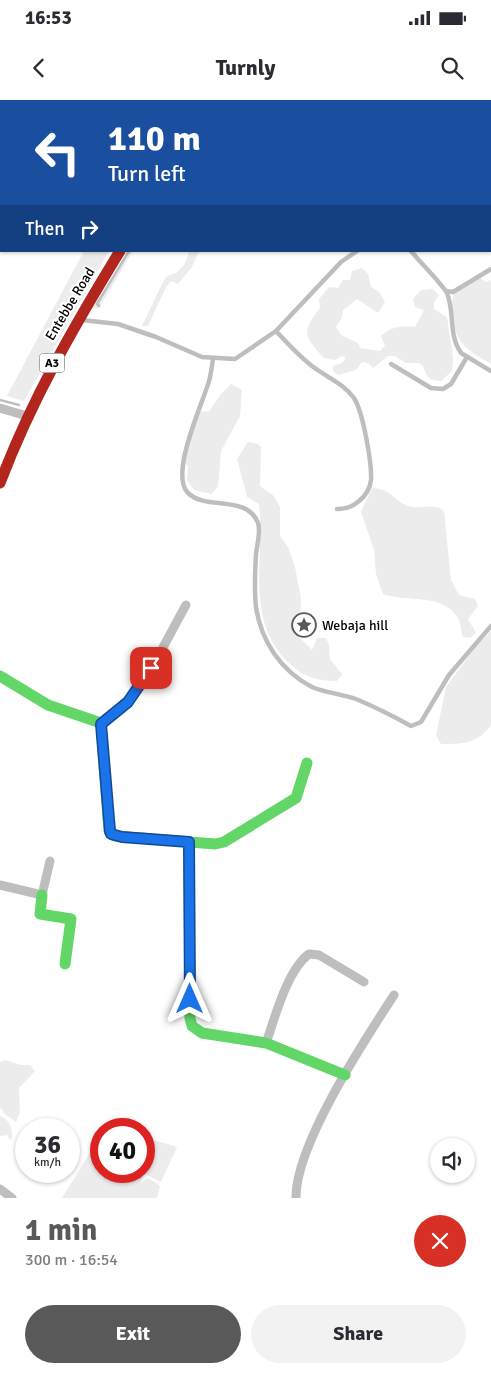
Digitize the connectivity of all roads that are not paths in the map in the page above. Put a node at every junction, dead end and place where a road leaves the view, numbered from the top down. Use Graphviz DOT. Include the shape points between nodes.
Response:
graph roads {
  1 [pos="119,252"];
  2 [pos="356,252"];
  3 [pos="413,252"];
  4 [pos="491,269"];
  5 [pos="446,291"];
  6 [pos="78,319"];
  7 [pos="276,331"];
  8 [pos="467,357"];
  9 [pos="214,359"];
  10 [pos="391,364"];
  11 [pos="491,371"];
  12 [pos="0,408"];
  13 [pos="27,416"];
  14 [pos="0,483"];
  15 [pos="336,509"];
  16 [pos="186,604"];
  17 [pos="491,626"];
  18 [pos="0,676"];
  19 [pos="101,724"];
  20 [pos="307,762"];
  21 [pos="189,842"];
  22 [pos="50,860"];
  23 [pos="0,885"];
  24 [pos="42,895"];
  25 [pos="65,964"];
  26 [pos="364,982"];
  27 [pos="394,995"];
  28 [pos="266,1043"];
  29 [pos="345,1075"];
  30 [pos="0,1190"];
  31 [pos="12,1198"];
  32 [pos="296,1198"];
  1 -- 6 [label="street, Entebbe Road / A3"];
  2 -- 7 [label="lane" via="341,262"];
  3 -- 5 [label="lane"];
  4 -- 5 [label="lane" via="453,292"];
  5 -- 8 [label="lane" via="451,330 458,349"];
  6 -- 9 [label="lane" via="118,324"];
  6 -- 13 [label="street, Entebbe Road / A3" via="52,363"];
  7 -- 9 [label="lane" via="241,356"];
  7 -- 15 [label="lane" via="311,365 344,386 355,399 364,426 371,481 357,504 345,510"];
  8 -- 10 [label="lane" via="450,384 443,389 431,388"];
  8 -- 11 [label="lane"];
  9 -- 17 [label="lane" via="182,465 184,486 188,494 244,508 252,514 258,525 256,606 261,628 272,652 286,669 313,687 354,699 411,726 421,722 449,675"];
  12 -- 13 [label="street"];
  13 -- 14 [label="street, Entebbe Road / A3"];
  16 -- 19 [label="street" via="146,678 128,702"];
  18 -- 19 [label="street" via="55,710"];
  19 -- 21 [label="street" via="111,834"];
  20 -- 21 [label="street" via="300,791 290,803 224,842"];
  21 -- 28 [label="street" via="192,1026 202,1032"];
  22 -- 24 [label="street"];
  23 -- 24 [label="street"];
  24 -- 25 [label="street" via="40,914 71,918"];
  26 -- 28 [label="street" via="319,955 309,954 285,989"];
  27 -- 29 [label="street"];
  28 -- 29 [label="street"];
  29 -- 32 [label="street" via="298,1174"];
  30 -- 31 [label="street"];
}
